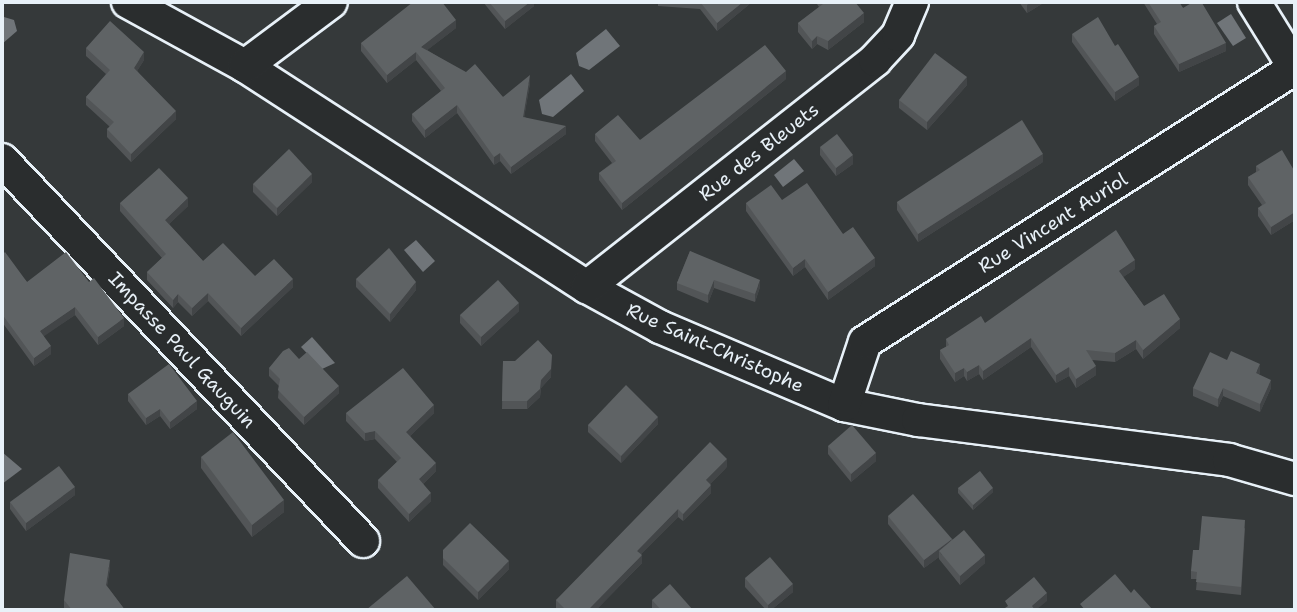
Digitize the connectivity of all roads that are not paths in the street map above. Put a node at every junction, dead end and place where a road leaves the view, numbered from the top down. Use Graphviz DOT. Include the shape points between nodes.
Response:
graph roads {
  1 [pos="128,2"];
  2 [pos="331,2"];
  3 [pos="912,2"];
  4 [pos="1254,2"];
  5 [pos="246,66"];
  6 [pos="1295,68"];
  7 [pos="2,160"];
  8 [pos="587,287"];
  9 [pos="844,405"];
  10 [pos="1295,479"];
  11 [pos="363,541"];
  1 -- 5 [label="street, Rue Saint-Christophe"];
  2 -- 5 [label="street"];
  3 -- 8 [label="street, Rue des Bleuets" via="898,35 875,60"];
  4 -- 6 [label="street"];
  5 -- 8 [label="street, Rue Saint-Christophe"];
  6 -- 9 [label="street, Rue Vincent Auriol" via="865,342"];
  7 -- 11 [label="street, Impasse Paul Gauguin"];
  8 -- 9 [label="street, Rue Saint-Christophe" via="660,327"];
  9 -- 10 [label="street, Rue Saint-Christophe" via="918,420 1229,460"];
}
